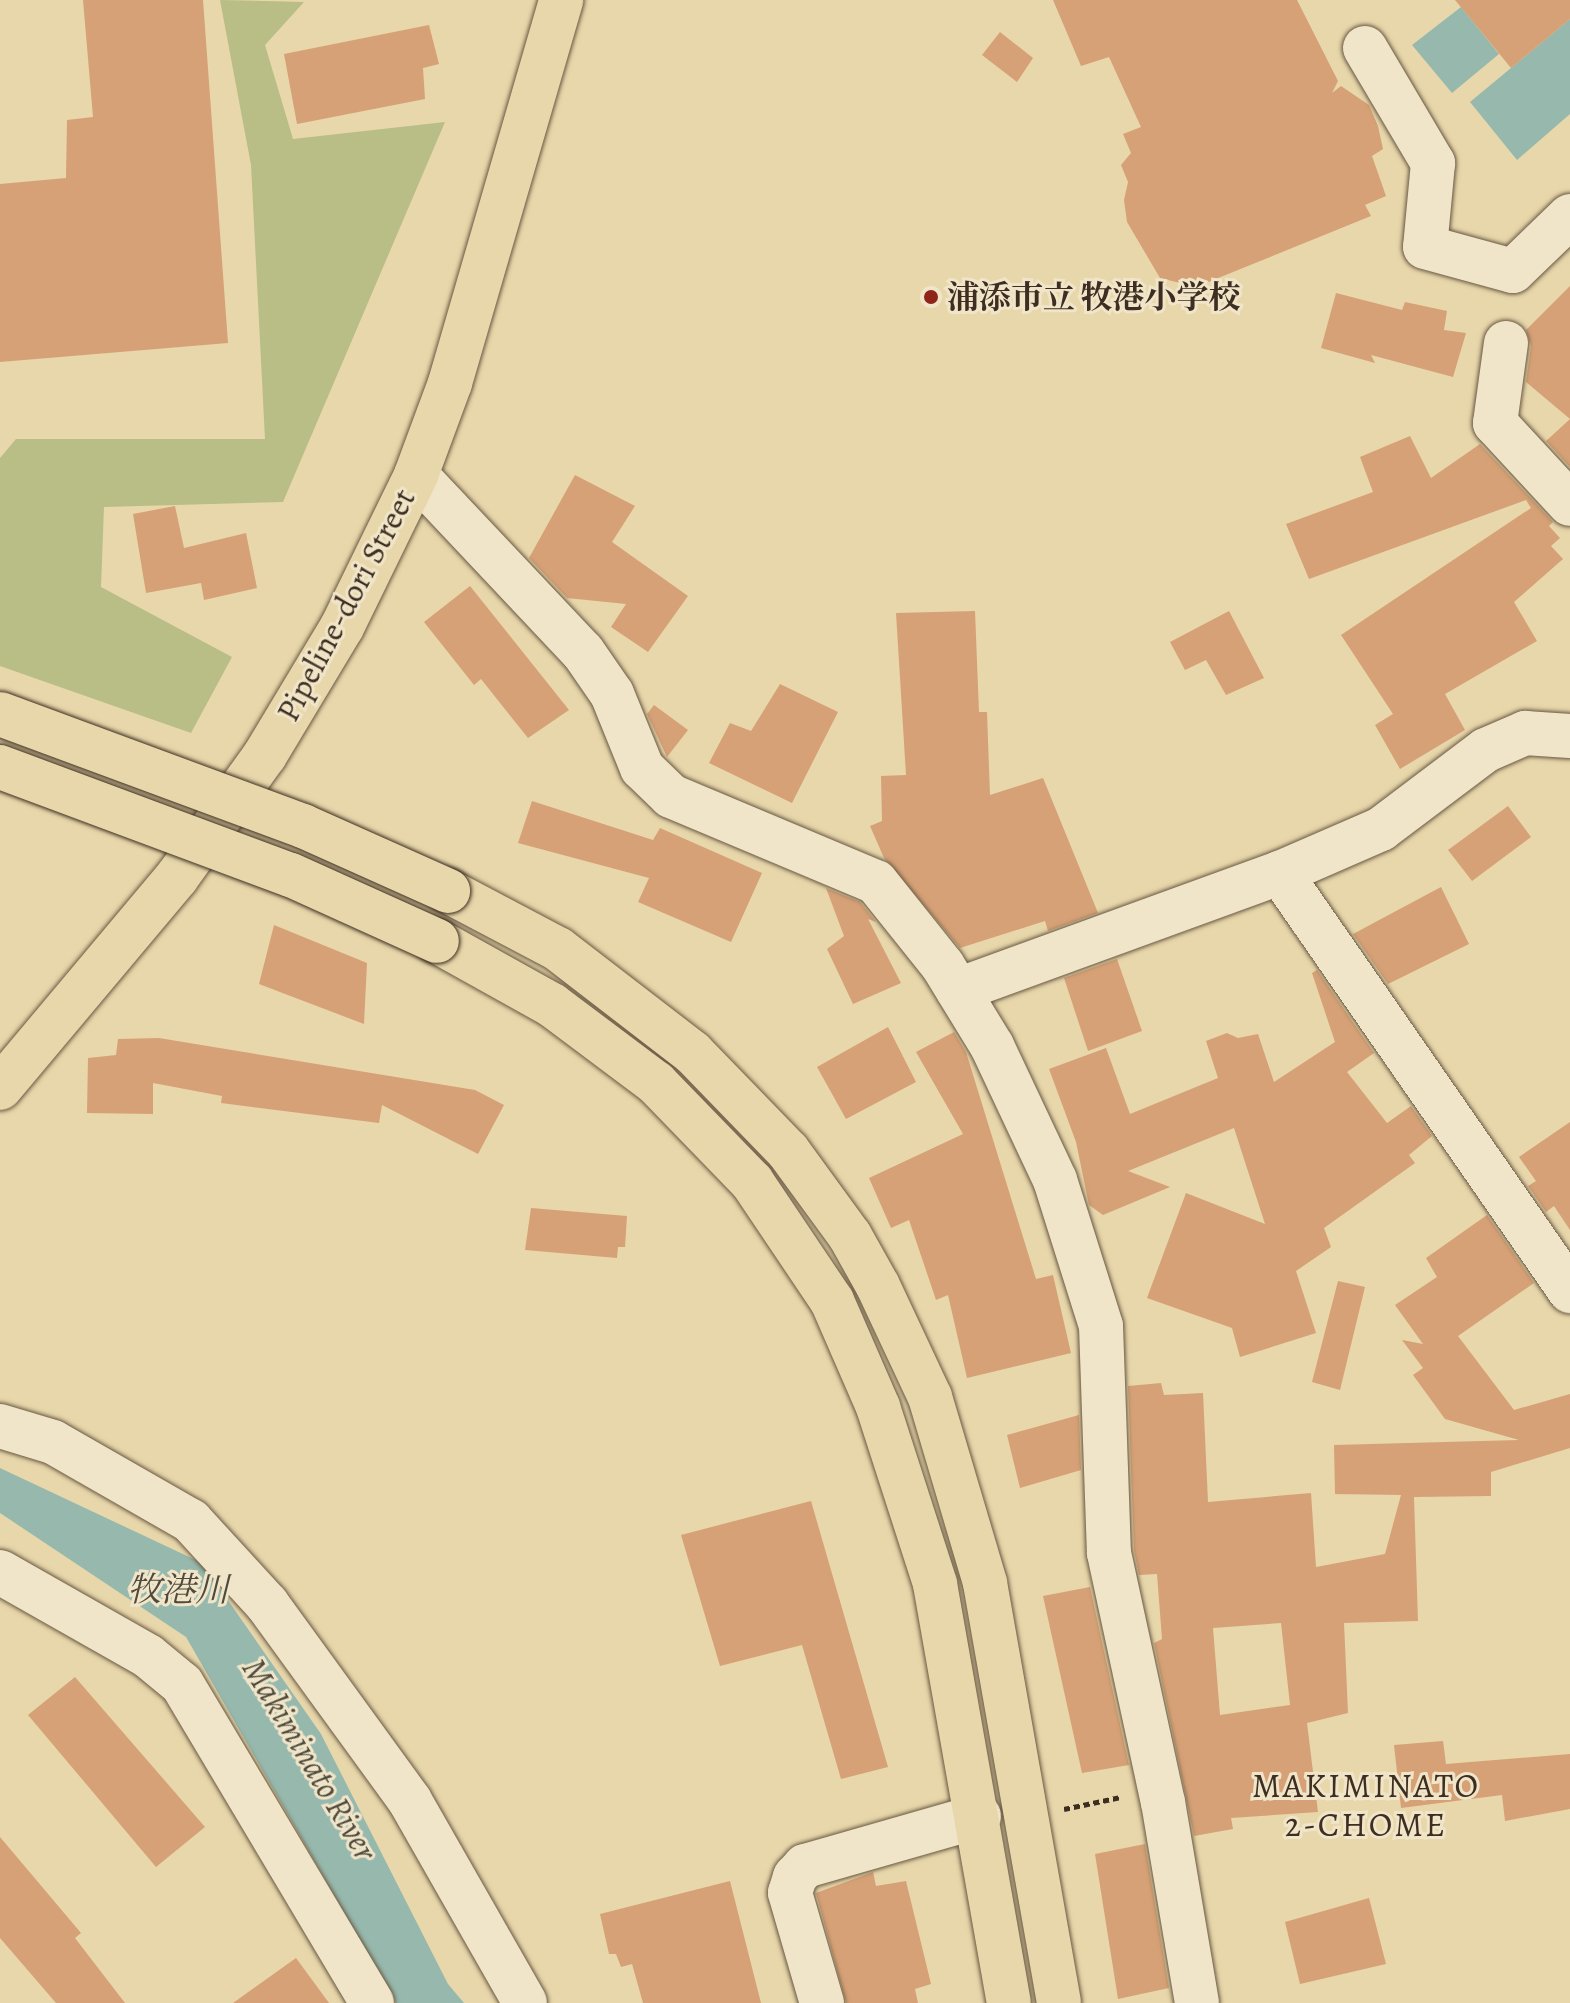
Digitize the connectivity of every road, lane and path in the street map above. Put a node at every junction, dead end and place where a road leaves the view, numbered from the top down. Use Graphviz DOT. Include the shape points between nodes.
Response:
graph roads {
  1 [pos="561,0"];
  2 [pos="1365,48"];
  3 [pos="1570,216"];
  4 [pos="1506,343"];
  5 [pos="416,475"];
  6 [pos="1570,504"];
  7 [pos="0,714"];
  8 [pos="1570,736"];
  9 [pos="0,767"];
  10 [pos="1280,873"];
  11 [pos="958,990"];
  12 [pos="0,1088"];
  13 [pos="1570,1291"];
  14 [pos="0,1426"];
  15 [pos="0,1572"];
  16 [pos="1160,1789"];
  17 [pos="979,1816"];
  18 [pos="1028,1817"];
  19 [pos="372,2003"];
  20 [pos="525,2003"];
  21 [pos="822,2003"];
  22 [pos="1009,2003"];
  23 [pos="1059,2003"];
  24 [pos="1197,2003"];
  1 -- 5 [label="main road, Pipeline-dori Street" via="454,368"];
  2 -- 3 [label="street" via="1433,163 1425,247 1513,271"];
  4 -- 6 [label="street" via="1495,423"];
  5 -- 11 [label="street" via="583,652 612,694 642,768 671,796 876,882"];
  5 -- 12 [label="main road, Pipeline-dori Street" via="342,627 265,755 177,877"];
  7 -- 18 [label="main road, bridge" via="303,826 448,891 558,949 693,1053 788,1151 850,1236 904,1338 951,1460 1000,1651"];
  8 -- 10 [label="street" via="1525,733 1486,750 1381,829"];
  9 -- 17 [label="main road, bridge" via="291,875 437,941 552,1005 656,1083 752,1182 806,1257 853,1347 918,1526 951,1659"];
  10 -- 11 [label="street"];
  10 -- 13 [label="street"];
  11 -- 16 [label="street" via="992,1046 1055,1180 1101,1326 1109,1553"];
  14 -- 20 [label="street" via="53,1442 191,1521 267,1604 410,1801"];
  15 -- 19 [label="street" via="148,1656 182,1684"];
  16 -- 18 [label="path"];
  16 -- 24 [label="street"];
  17 -- 21 [label="street" via="805,1866 795,1877 790,1893"];
  17 -- 22 [label="main road"];
  18 -- 23 [label="main road"];
}
